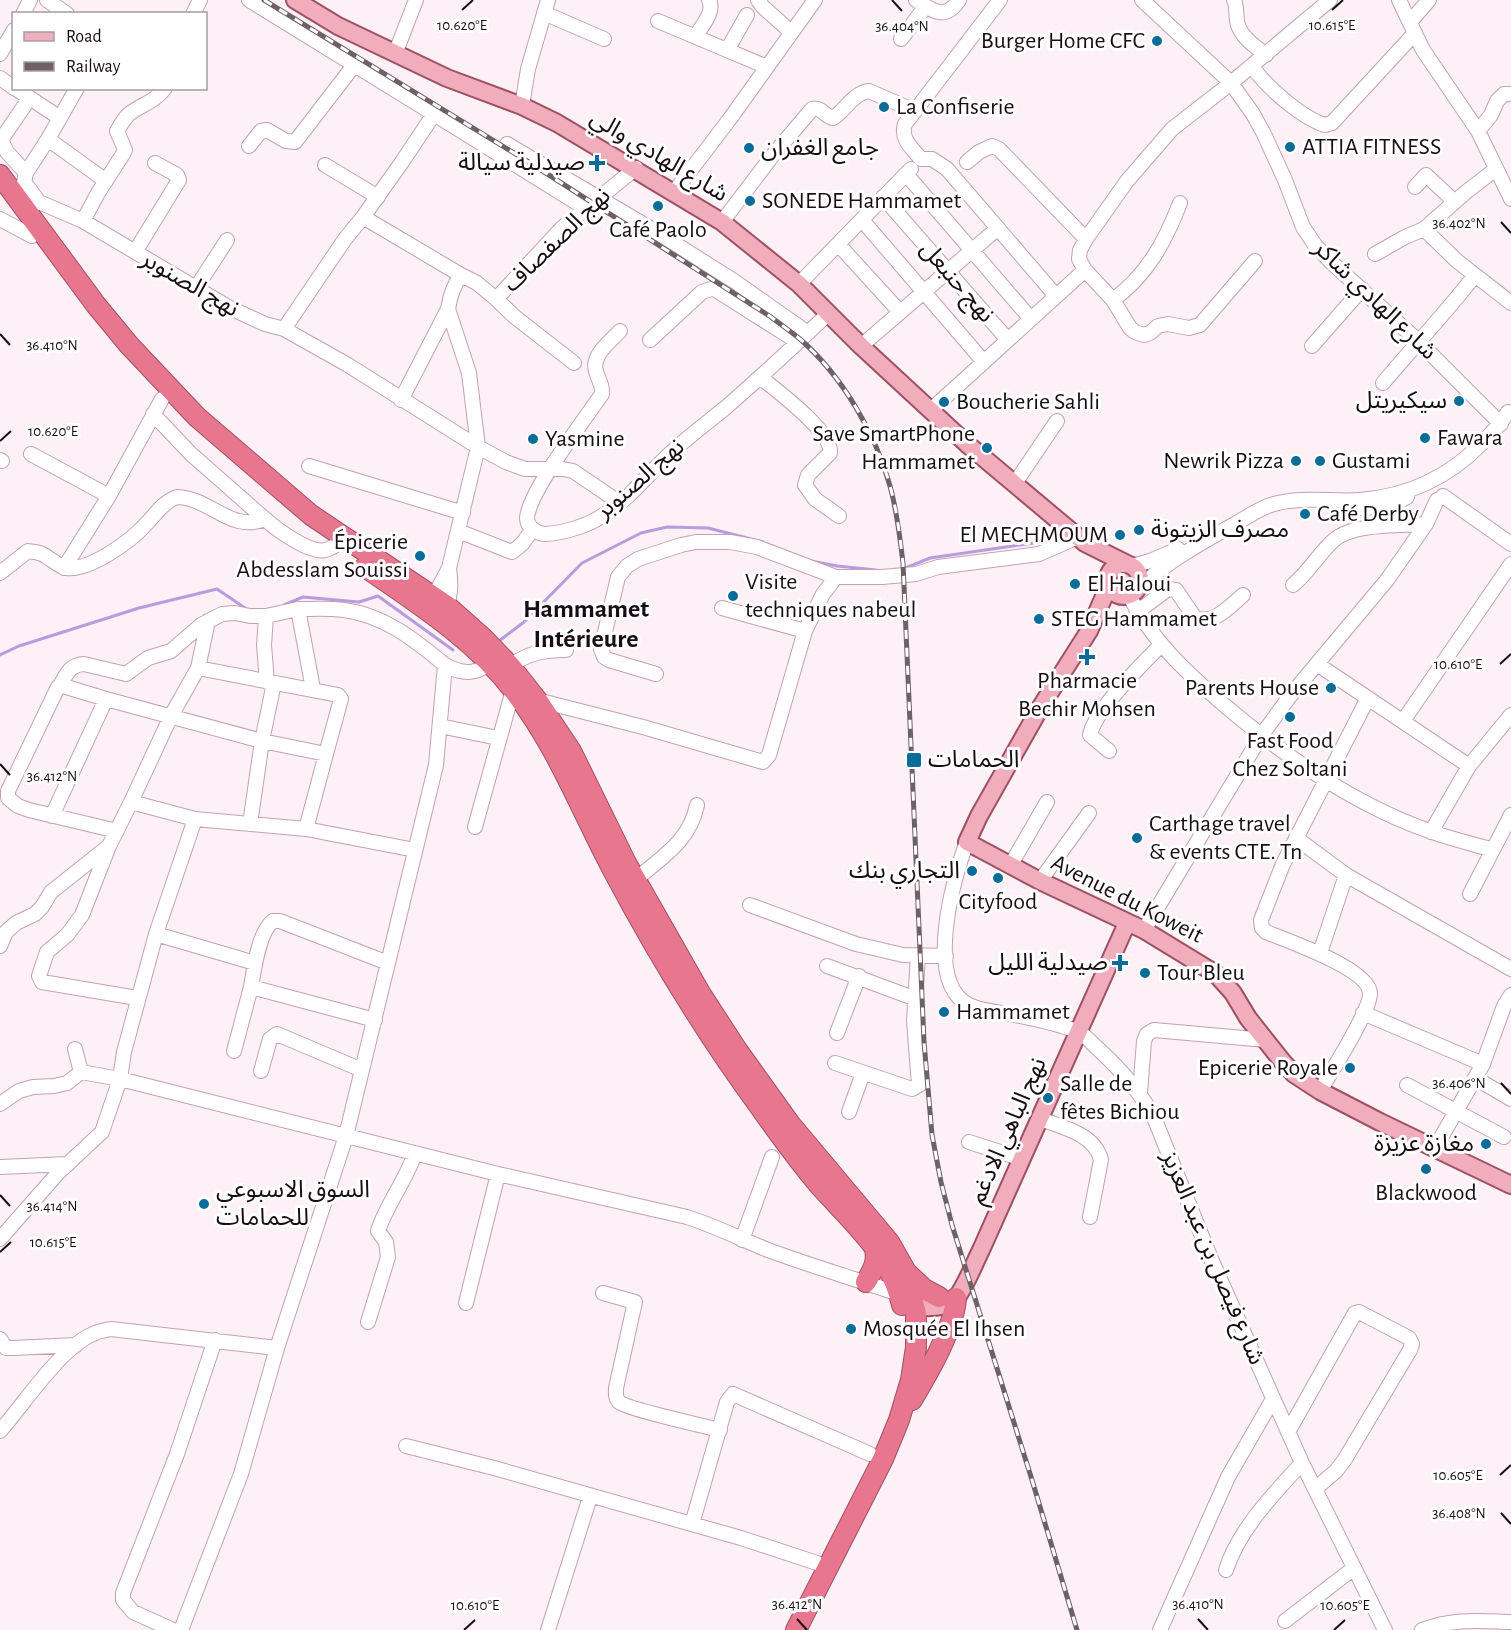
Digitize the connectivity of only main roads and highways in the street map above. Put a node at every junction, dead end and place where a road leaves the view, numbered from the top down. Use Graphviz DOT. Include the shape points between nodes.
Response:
graph roads {
  1 [pos="295,0"];
  2 [pos="12,182"];
  3 [pos="1082,540"];
  4 [pos="1130,565"];
  5 [pos="1109,581"];
  6 [pos="1130,593"];
  7 [pos="436,607"];
  8 [pos="1089,631"];
  9 [pos="493,656"];
  10 [pos="1127,923"];
  11 [pos="1511,1185"];
  12 [pos="874,1245"];
  13 [pos="906,1272"];
  14 [pos="866,1282"];
  15 [pos="952,1295"];
  16 [pos="903,1298"];
  17 [pos="899,1420"];
  18 [pos="783,1630"];
  19 [pos="796,1630"];
  1 -- 3 [label="main road, شارع الهادي والي" via="395,54 557,123 722,222 799,284 967,444"];
  2 -- 7 [label="highway" via="31,204 96,305 168,389 310,515"];
  2 -- 7 [label="highway" via="32,236 158,407 334,546"];
  3 -- 4 [label="main road"];
  3 -- 5 [label="main road"];
  4 -- 5 [label="main road" via="1115,567"];
  4 -- 6 [label="main road" via="1140,576"];
  5 -- 6 [label="main road" via="1112,590"];
  5 -- 8 [label="main road"];
  6 -- 8 [label="main road"];
  7 -- 9 [label="highway"];
  8 -- 10 [label="main road, Avenue du Koweit" via="1040,708 967,842"];
  9 -- 12 [label="highway" via="559,759 646,932 726,1061 799,1160"];
  9 -- 13 [label="highway" via="537,700 571,751 635,880 737,1050 790,1124 889,1242"];
  10 -- 11 [label="main road, Avenue du Koweit" via="1216,974 1294,1074 1320,1091"];
  10 -- 15 [label="main road, نهج الباهي الادغم" via="981,1250"];
  12 -- 14 [label="highway" via="874,1268"];
  12 -- 16 [label="highway"];
  13 -- 15 [label="highway" via="924,1289"];
  13 -- 16 [label="highway"];
  15 -- 16 [label="main road"];
  15 -- 17 [label="highway" via="955,1308 950,1327"];
  16 -- 17 [label="highway" via="917,1328 915,1356"];
  16 -- 18 [label="highway" via="906,1348 902,1379 884,1427"];
  17 -- 19 [label="highway"];
}
